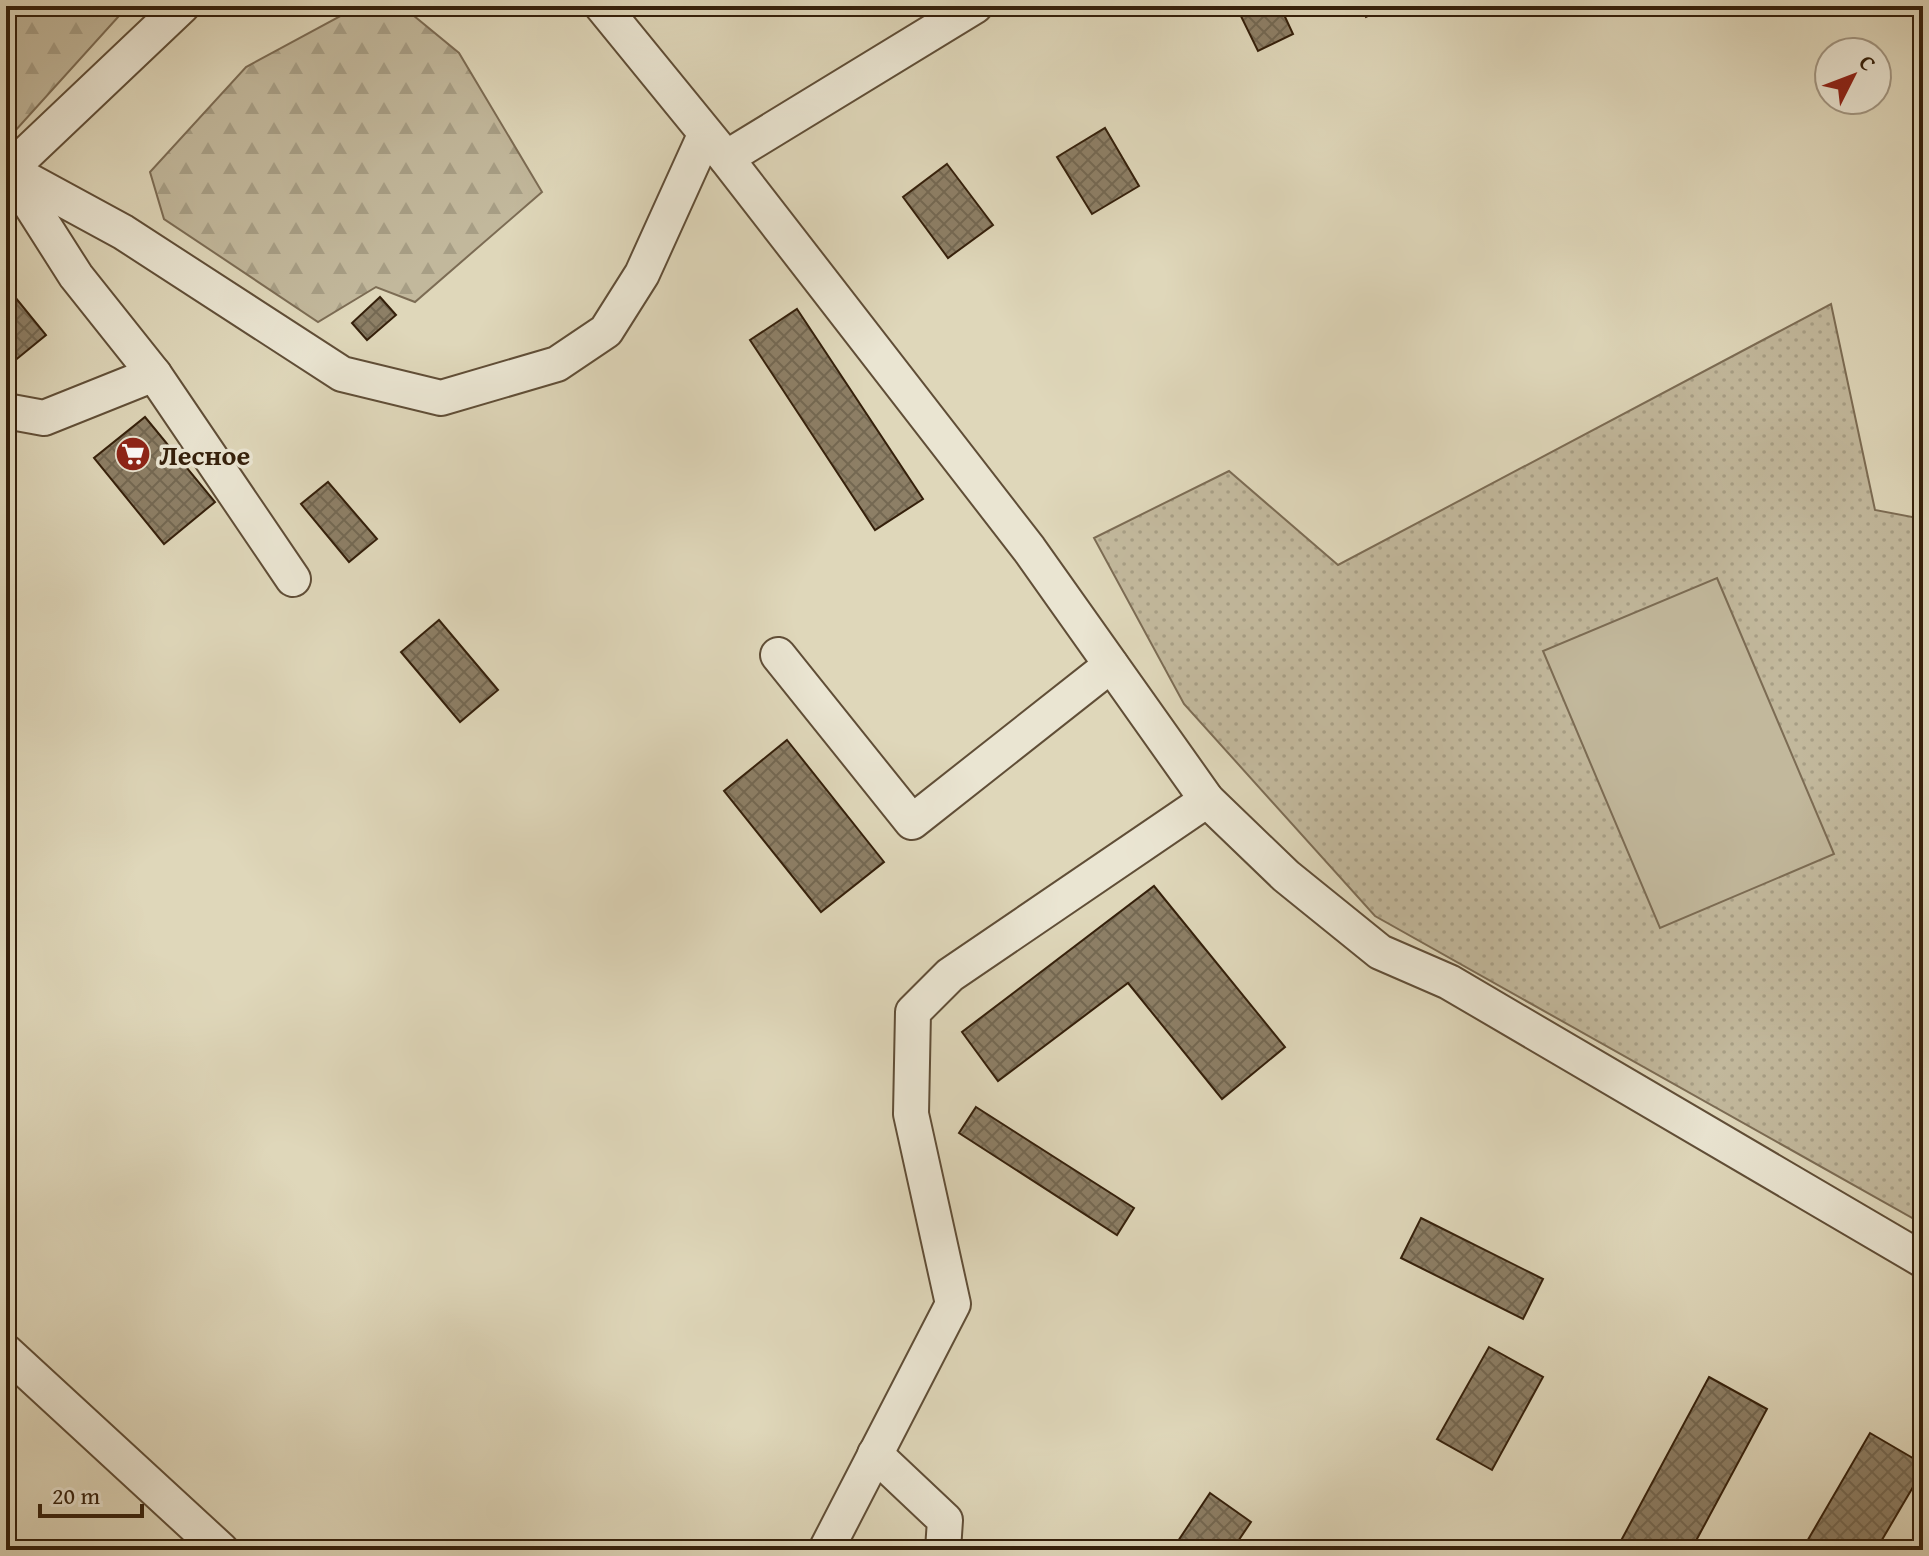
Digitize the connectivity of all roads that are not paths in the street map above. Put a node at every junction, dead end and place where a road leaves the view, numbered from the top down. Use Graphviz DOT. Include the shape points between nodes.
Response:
graph roads {
  1 [pos="182,6"];
  2 [pos="602,6"];
  3 [pos="975,6"];
  4 [pos="716,147"];
  5 [pos="7,172"];
  6 [pos="154,374"];
  7 [pos="6,411"];
  8 [pos="293,579"];
  9 [pos="778,655"];
  10 [pos="1111,665"];
  11 [pos="1207,800"];
  12 [pos="1923,1260"];
  13 [pos="6,1352"];
  14 [pos="875,1454"];
  15 [pos="221,1550"];
  16 [pos="826,1550"];
  17 [pos="943,1550"];
  1 -- 5 [label="street"];
  2 -- 4 [label="street"];
  3 -- 4 [label="street"];
  4 -- 5 [label="street" via="606,331 557,364 441,398 342,374 123,232"];
  4 -- 10 [label="street" via="1029,549"];
  5 -- 6 [label="street" via="76,276"];
  6 -- 7 [label="street" via="44,418"];
  6 -- 8 [label="street"];
  9 -- 10 [label="street" via="912,822"];
  10 -- 11 [label="street"];
  11 -- 12 [label="street" via="1286,876 1380,952 1449,982"];
  11 -- 14 [label="street" via="950,975 913,1012 911,1114 953,1304"];
  13 -- 15 [label="street"];
  14 -- 16 [label="street"];
  14 -- 17 [label="street" via="945,1520"];
}
